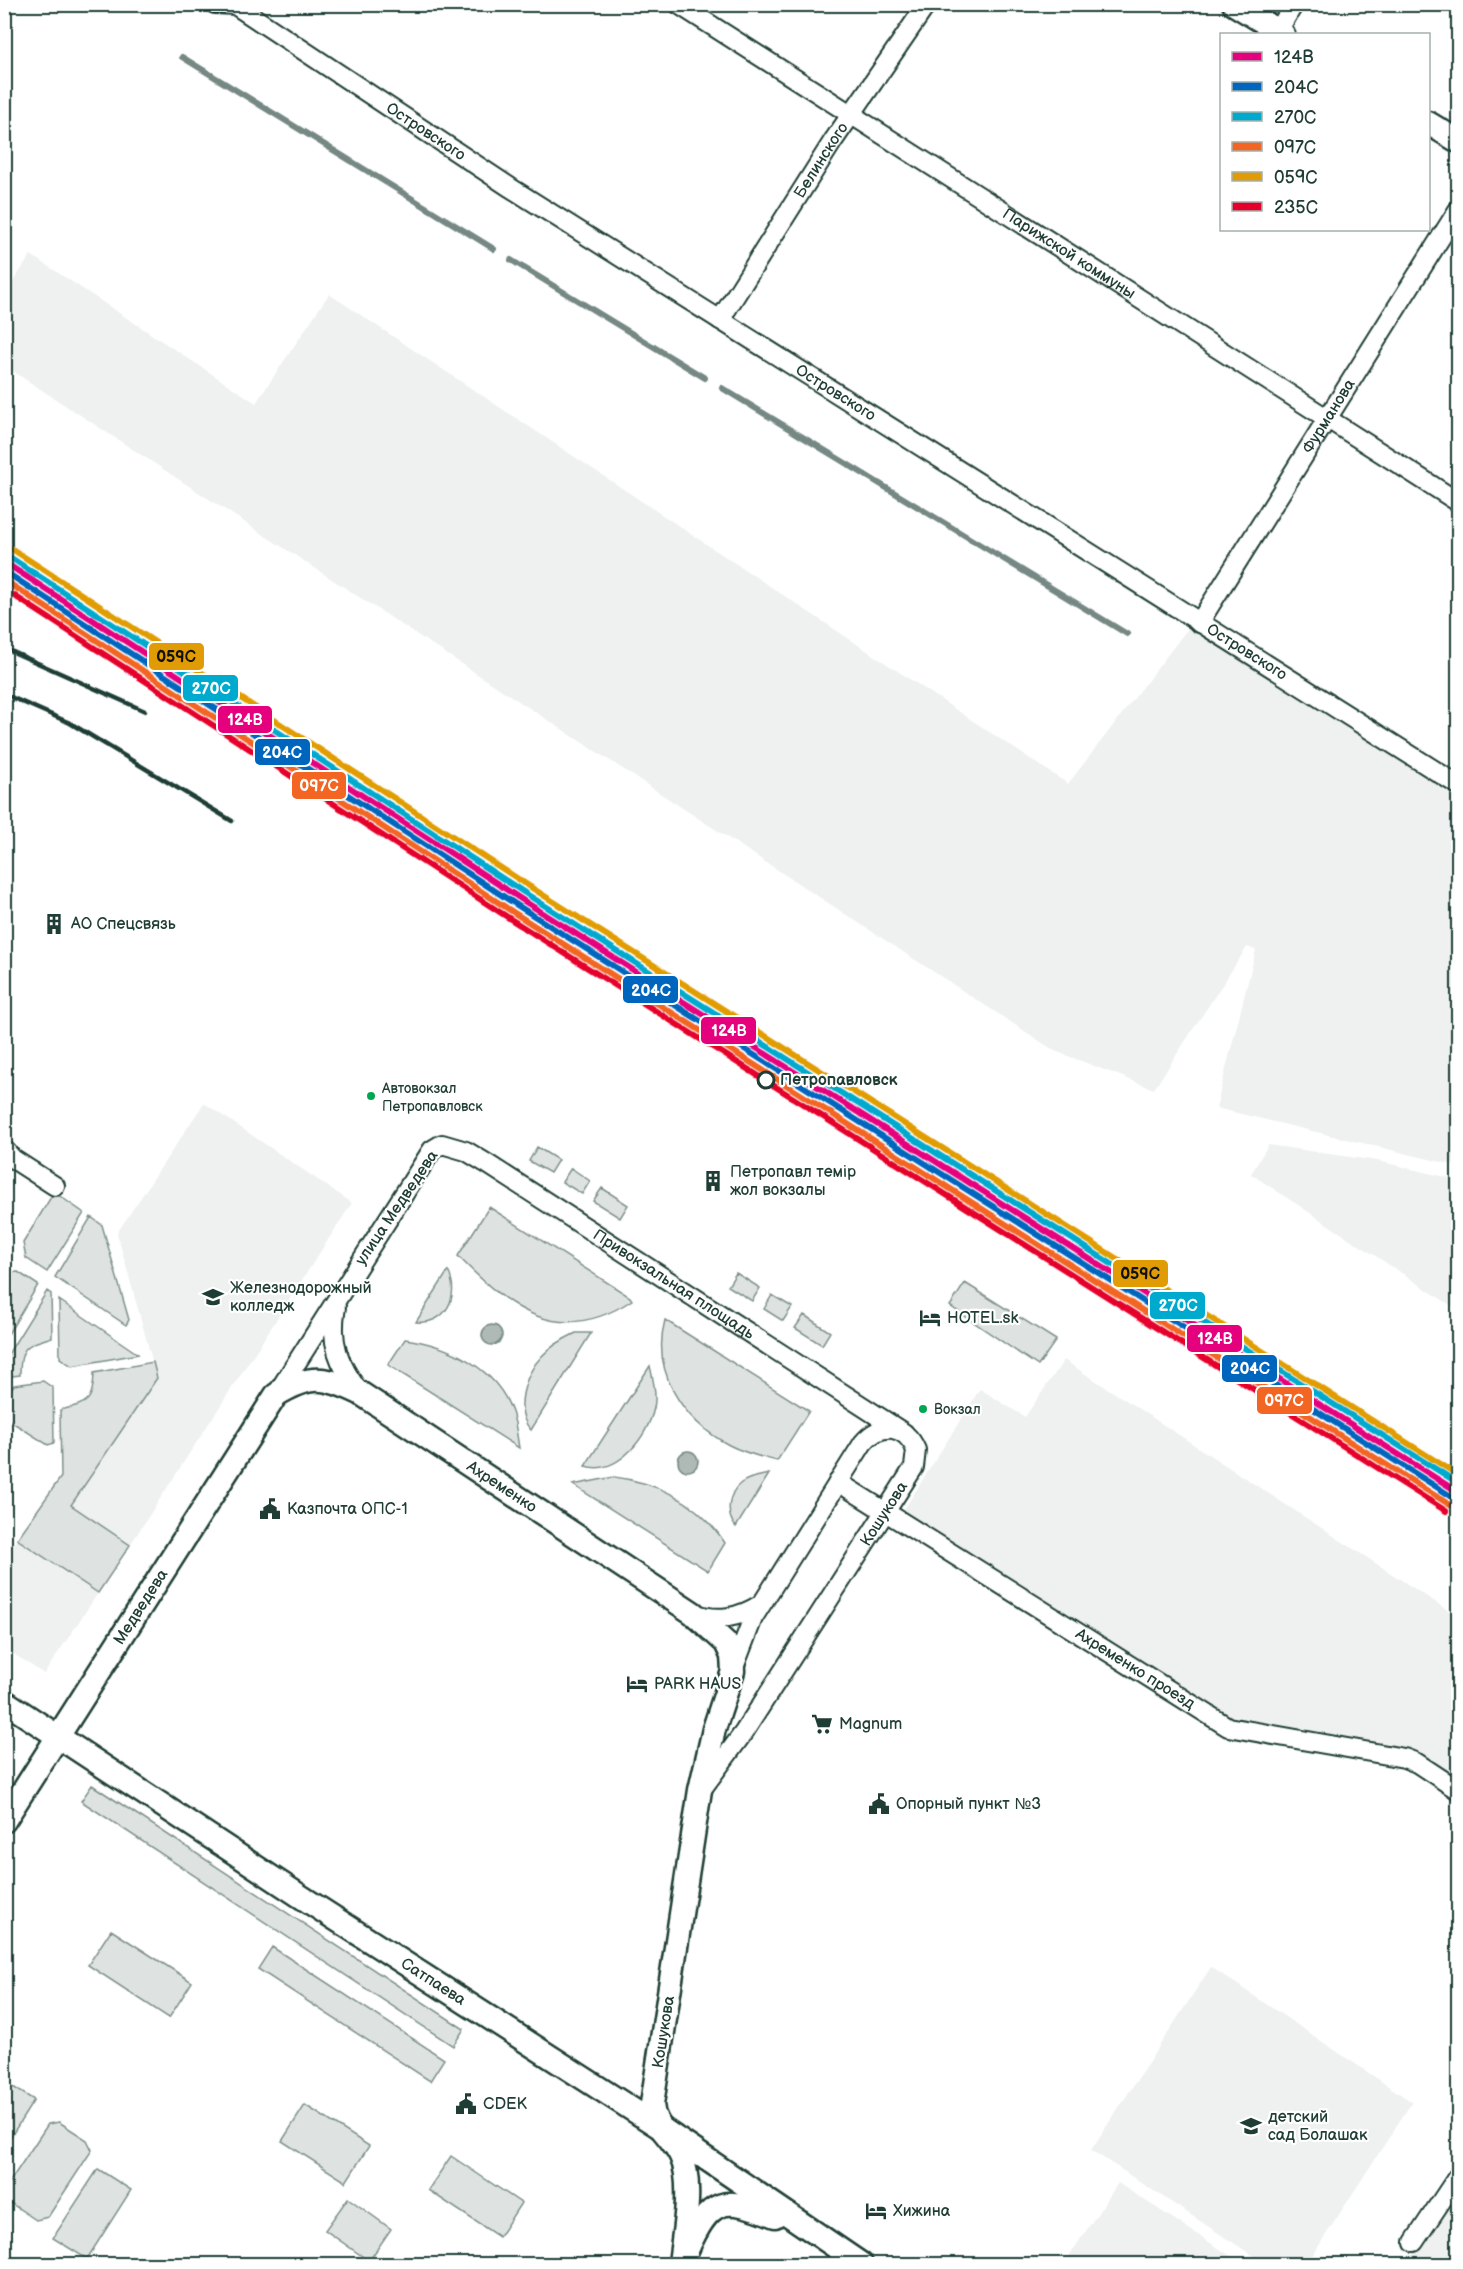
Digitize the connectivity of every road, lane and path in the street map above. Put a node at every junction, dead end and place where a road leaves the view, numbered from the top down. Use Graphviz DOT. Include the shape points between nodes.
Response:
graph roads {
  1 [pos="215,4"];
  2 [pos="678,4"];
  3 [pos="927,4"];
  4 [pos="1234,4"];
  5 [pos="1294,4"];
  6 [pos="235,5"];
  7 [pos="1281,33"];
  8 [pos="852,114"];
  9 [pos="1430,124"];
  10 [pos="1458,141"];
  11 [pos="1458,210"];
  12 [pos="720,320"];
  13 [pos="1328,418"];
  14 [pos="1458,502"];
  15 [pos="1199,623"];
  16 [pos="1458,785"];
  17 [pos="442,1144"];
  18 [pos="4,1149"];
  19 [pos="55,1186"];
  20 [pos="338,1298"];
  21 [pos="360,1393"];
  22 [pos="276,1395"];
  23 [pos="904,1433"];
  24 [pos="838,1482"];
  25 [pos="885,1512"];
  26 [pos="762,1603"];
  27 [pos="693,1613"];
  28 [pos="733,1671"];
  29 [pos="4,1701"];
  30 [pos="58,1737"];
  31 [pos="700,1790"];
  32 [pos="1458,1790"];
  33 [pos="4,1821"];
  34 [pos="658,2126"];
  35 [pos="1458,2176"];
  36 [pos="737,2179"];
  37 [pos="685,2209"];
  38 [pos="808,2230"];
  39 [pos="1414,2242"];
  40 [pos="680,2265"];
  41 [pos="861,2265"];
  1 -- 6 [label="street, Островского"];
  2 -- 8 [label="street, Парижской коммуны"];
  3 -- 8 [label="street, Белинского"];
  4 -- 7 [label="street"];
  5 -- 7 [label="street"];
  6 -- 12 [label="street, Островского" via="511,188"];
  8 -- 12 [label="street, Белинского"];
  8 -- 13 [label="street, Парижской коммуны"];
  9 -- 10 [label="street"];
  11 -- 13 [label="street, Фурманова"];
  12 -- 15 [label="street, Островского"];
  13 -- 14 [label="street, Парижской коммуны"];
  13 -- 15 [label="street, Фурманова"];
  15 -- 16 [label="street, Островского"];
  17 -- 20 [label="street, улица Медведева" via="432,1150"];
  17 -- 23 [label="street, Привокзальная площадь" via="486,1163"];
  18 -- 19 [label="street"];
  20 -- 21 [label="street" via="333,1323 335,1353"];
  20 -- 22 [label="street, улица Медведева"];
  21 -- 22 [label="street, Ахременко" via="318,1378 292,1385"];
  21 -- 27 [label="street, Ахременко"];
  22 -- 30 [label="street, Медведева"];
  23 -- 24 [label="street" via="890,1428 871,1434"];
  23 -- 25 [label="street, Кошукова" via="916,1450 916,1461"];
  24 -- 25 [label="street, Ахременко проезд"];
  24 -- 26 [label="street"];
  25 -- 31 [label="street, Кошукова" via="744,1732"];
  25 -- 32 [label="street, Ахременко проезд" via="1228,1727 1404,1758"];
  26 -- 27 [label="street" via="725,1618"];
  26 -- 28 [label="street"];
  27 -- 28 [label="street, Ахременко" via="718,1633 730,1651"];
  28 -- 31 [label="street, Кошукова"];
  29 -- 30 [label="street, Сатпаева"];
  30 -- 33 [label="street, Медведева"];
  30 -- 34 [label="street, Сатпаева"];
  31 -- 34 [label="street, Кошукова" via="652,2104"];
  34 -- 36 [label="street, Сатпаева"];
  34 -- 37 [label="street, Кошукова" via="682,2158"];
  35 -- 39 [label="street"];
  36 -- 37 [label="street" via="704,2175 693,2186"];
  36 -- 38 [label="street, Сатпаева"];
  37 -- 40 [label="street, Кошукова"];
  38 -- 40 [label="street" via="749,2206 720,2205 702,2220"];
  38 -- 41 [label="street, Сатпаева"];
}
